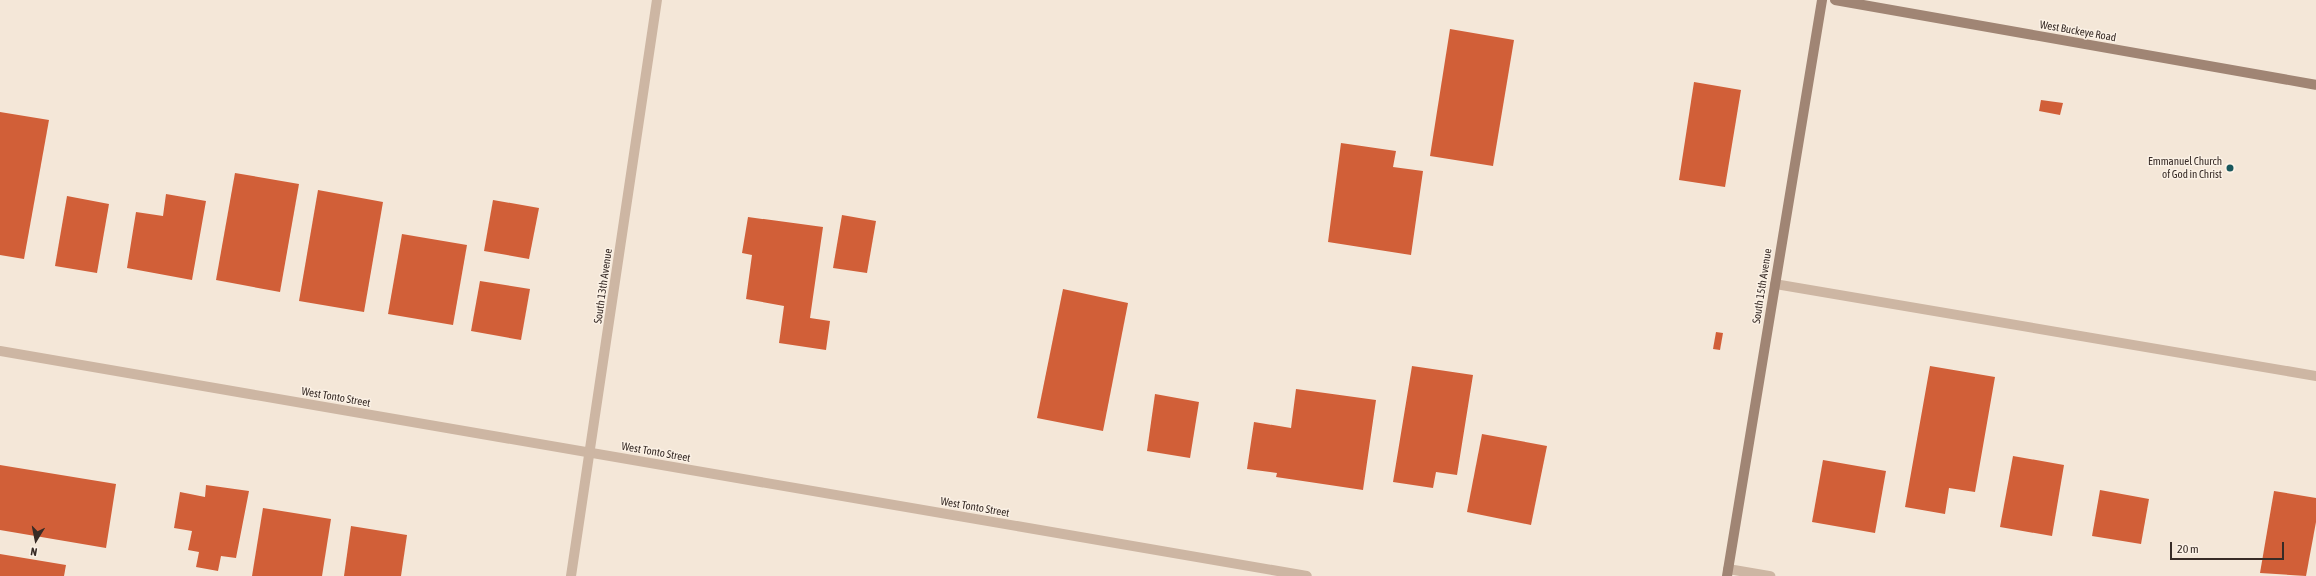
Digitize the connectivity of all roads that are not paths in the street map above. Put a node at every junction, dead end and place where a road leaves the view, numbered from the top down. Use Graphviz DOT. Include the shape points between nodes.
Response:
graph roads {
  1 [pos="658,0"];
  2 [pos="1822,0"];
  3 [pos="1835,0"];
  4 [pos="2316,85"];
  5 [pos="1775,284"];
  6 [pos="0,351"];
  7 [pos="2316,376"];
  8 [pos="590,452"];
  9 [pos="1728,572"];
  10 [pos="572,576"];
  11 [pos="1307,576"];
  12 [pos="1770,576"];
  1 -- 8 [label="street, South 13th Avenue"];
  2 -- 5 [label="main road, South 15th Avenue"];
  3 -- 4 [label="main road, West Buckeye Road"];
  5 -- 7 [label="street"];
  5 -- 9 [label="main road, South 15th Avenue"];
  6 -- 8 [label="street, West Tonto Street"];
  8 -- 10 [label="street, South 13th Avenue"];
  8 -- 11 [label="street, West Tonto Street"];
  9 -- 12 [label="street"];
}
